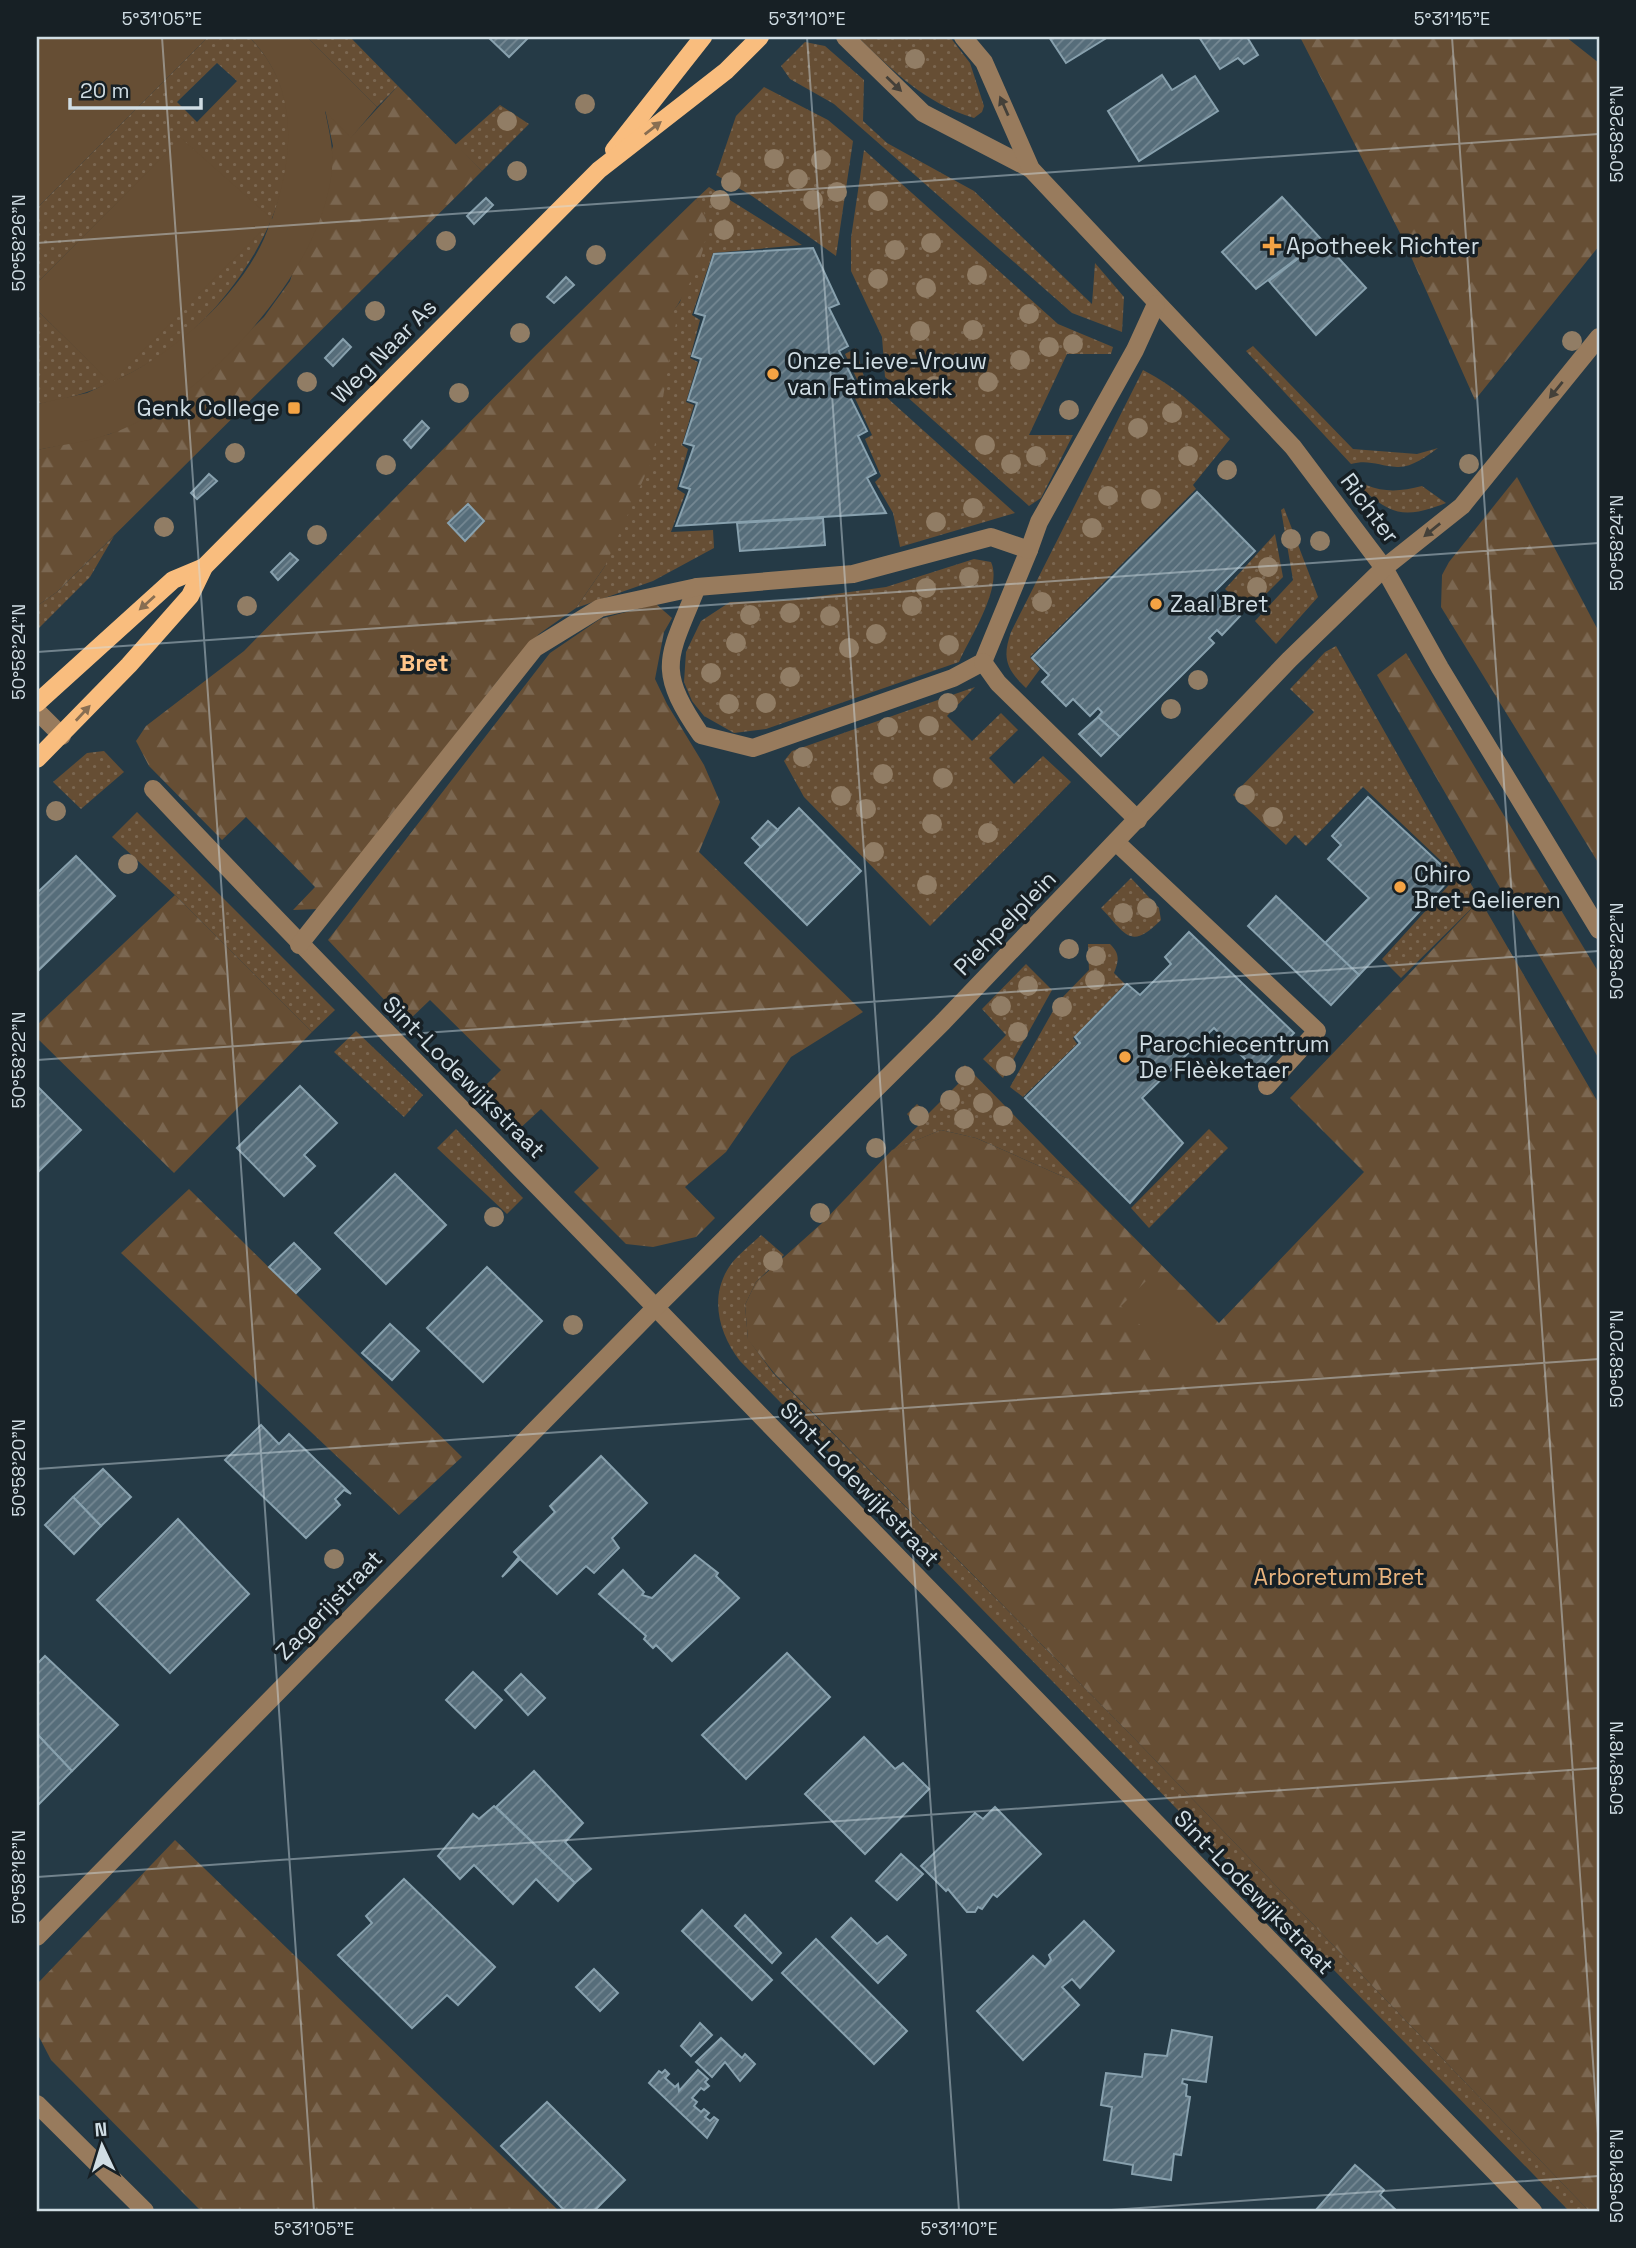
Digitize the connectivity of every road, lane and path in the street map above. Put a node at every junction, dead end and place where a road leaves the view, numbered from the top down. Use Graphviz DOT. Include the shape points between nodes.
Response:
graph roads {
  1 [pos="703,37"];
  2 [pos="760,37"];
  3 [pos="845,37"];
  4 [pos="963,37"];
  5 [pos="1031,169"];
  6 [pos="599,170"];
  7 [pos="1156,304"];
  8 [pos="1599,337"];
  9 [pos="1029,550"];
  10 [pos="204,567"];
  11 [pos="1384,568"];
  12 [pos="697,587"];
  13 [pos="983,662"];
  14 [pos="37,703"];
  15 [pos="37,711"];
  16 [pos="62,736"];
  17 [pos="37,759"];
  18 [pos="153,789"];
  19 [pos="1138,820"];
  20 [pos="1117,843"];
  21 [pos="1599,930"];
  22 [pos="299,945"];
  23 [pos="1267,1086"];
  24 [pos="656,1307"];
  25 [pos="37,1937"];
  26 [pos="37,2104"];
  27 [pos="145,2211"];
  28 [pos="1533,2211"];
  1 -- 6 [label="main road, Weg Naar As"];
  6 -- 2 [label="main road, Weg Naar As, one-way" via="726,71"];
  3 -- 5 [label="street, Richter, one-way" via="923,113"];
  5 -- 4 [label="street, Richter, one-way" via="984,62"];
  5 -- 7 [label="street, Richter"];
  6 -- 10 [label="main road, Weg Naar As"];
  7 -- 9 [label="street" via="1039,522"];
  7 -- 11 [label="street, Richter" via="1293,447"];
  8 -- 11 [label="street, Piehpelplein, one-way" via="1462,506"];
  9 -- 12 [label="street" via="991,537 853,574"];
  9 -- 13 [label="street"];
  10 -- 14 [label="main road, Weg Naar As, one-way" via="173,580"];
  16 -- 10 [label="main road, Weg Naar As, one-way" via="190,596"];
  11 -- 19 [label="street, Piehpelplein" via="1289,660"];
  11 -- 21 [label="street, Richter"];
  12 -- 13 [label="street" via="668,669 677,699 701,735 752,748 953,678"];
  12 -- 22 [label="street" via="600,607 535,648"];
  13 -- 19 [label="street" via="998,683"];
  15 -- 16 [label="street"];
  16 -- 17 [label="main road, Weg Naar As"];
  18 -- 22 [label="street, Sint-Lodewijkstraat"];
  19 -- 20 [label="street, Piehpelplein"];
  20 -- 23 [label="street" via="1317,1031"];
  20 -- 24 [label="street, Piehpelplein"];
  22 -- 24 [label="street, Sint-Lodewijkstraat"];
  24 -- 25 [label="street, Zagerijstraat"];
  24 -- 28 [label="street, Sint-Lodewijkstraat" via="1166,1838"];
  26 -- 27 [label="street"];
}
